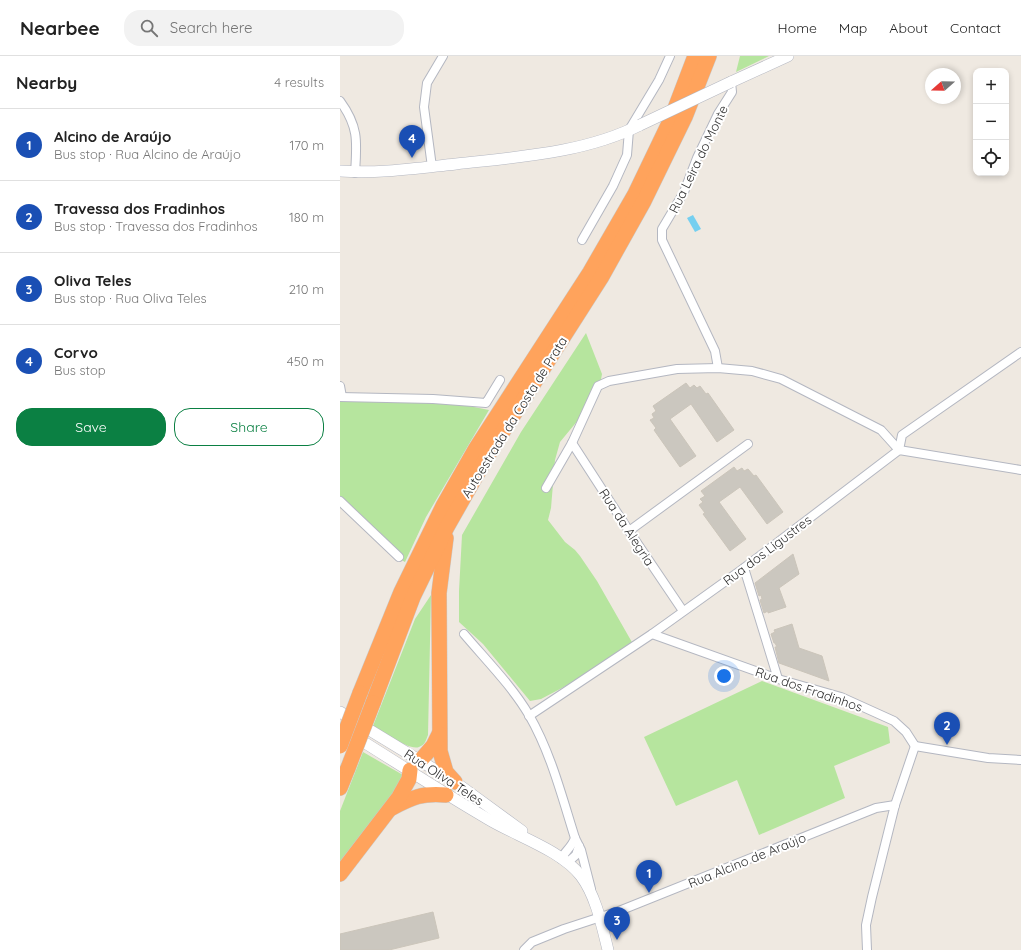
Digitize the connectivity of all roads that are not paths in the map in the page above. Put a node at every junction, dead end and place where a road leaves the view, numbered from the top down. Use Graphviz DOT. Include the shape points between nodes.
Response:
graph roads {
  1 [pos="442,56"];
  2 [pos="670,56"];
  3 [pos="695,56"];
  4 [pos="709,56"];
  5 [pos="788,56"];
  6 [pos="731,82"];
  7 [pos="340,101"];
  8 [pos="629,130"];
  9 [pos="432,167"];
  10 [pos="340,172"];
  11 [pos="355,173"];
  12 [pos="582,240"];
  13 [pos="1021,352"];
  14 [pos="718,368"];
  15 [pos="500,380"];
  16 [pos="340,386"];
  17 [pos="341,397"];
  18 [pos="572,443"];
  19 [pos="748,444"];
  20 [pos="899,450"];
  21 [pos="1021,470"];
  22 [pos="546,488"];
  23 [pos="340,501"];
  24 [pos="447,527"];
  25 [pos="629,531"];
  26 [pos="399,557"];
  27 [pos="744,568"];
  28 [pos="683,611"];
  29 [pos="464,634"];
  30 [pos="652,634"];
  31 [pos="778,679"];
  32 [pos="340,712"];
  33 [pos="529,716"];
  34 [pos="340,728"];
  35 [pos="440,731"];
  36 [pos="340,746"];
  37 [pos="915,746"];
  38 [pos="1021,760"];
  39 [pos="413,765"];
  40 [pos="455,782"];
  41 [pos="340,788"];
  42 [pos="446,794"];
  43 [pos="895,805"];
  44 [pos="390,809"];
  45 [pos="577,842"];
  46 [pos="544,848"];
  47 [pos="564,861"];
  48 [pos="340,874"];
  49 [pos="593,900"];
  50 [pos="599,917"];
  51 [pos="524,950"];
  52 [pos="608,950"];
  53 [pos="866,950"];
  1 -- 9 [label="street" via="427,83 424,107"];
  2 -- 8 [label="street" via="659,80"];
  3 -- 36 [label="highway, Autoestrada da Costa de Prata, bridge" via="671,119 635,194 590,272 476,448 443,506 401,592"];
  4 -- 24 [label="highway, Autoestrada da Costa de Prata" via="685,117 644,201 601,278 488,455"];
  5 -- 6 [label="main road"];
  6 -- 8 [label="main road, bridge"];
  6 -- 14 [label="street, Rua Leira do Monte" via="732,92 700,151 684,192 662,229 662,240 715,351"];
  7 -- 11 [label="street" via="356,130"];
  8 -- 9 [label="main road" via="591,143 530,156"];
  8 -- 12 [label="street" via="627,155 613,186"];
  9 -- 11 [label="main road"];
  10 -- 11 [label="main road"];
  13 -- 20 [label="street" via="902,435"];
  14 -- 18 [label="street" via="677,369 609,381 598,386"];
  14 -- 20 [label="street" via="752,371 782,379 880,430"];
  15 -- 17 [label="street" via="486,403"];
  16 -- 17 [label="street"];
  18 -- 22 [label="street"];
  18 -- 25 [label="street, Rua da Alegria"];
  19 -- 25 [label="street"];
  20 -- 21 [label="street"];
  20 -- 27 [label="street, Rua dos Ligustres"];
  23 -- 26 [label="street"];
  24 -- 35 [label="highway" via="439,594"];
  24 -- 41 [label="highway, Autoestrada da Costa de Prata, bridge" via="413,597"];
  25 -- 28 [label="street, Rua da Alegria"];
  27 -- 28 [label="street, Rua dos Ligustres"];
  27 -- 31 [label="street"];
  28 -- 30 [label="street, Rua dos Ligustres"];
  29 -- 33 [label="street, Rua Oliva Teles" via="515,694"];
  30 -- 31 [label="street, Rua dos Fradinhos"];
  30 -- 33 [label="street, Rua dos Ligustres"];
  31 -- 37 [label="street, Rua dos Fradinhos" via="841,697 894,721 906,732"];
  32 -- 39 [label="main road, Rua Oliva Teles" via="396,746"];
  33 -- 45 [label="street, Rua Oliva Teles" via="549,757"];
  34 -- 39 [label="main road, Rua Oliva Teles" via="390,758"];
  35 -- 39 [label="highway" via="433,746"];
  35 -- 40 [label="highway" via="443,764"];
  37 -- 38 [label="street" via="988,758"];
  37 -- 43 [label="street"];
  39 -- 40 [label="main road, Rua Oliva Teles"];
  39 -- 42 [label="main road, Rua Oliva Teles"];
  39 -- 44 [label="highway" via="400,797"];
  40 -- 46 [label="main road, Rua Oliva Teles"];
  42 -- 44 [label="highway" via="415,796"];
  42 -- 46 [label="main road, Rua Oliva Teles"];
  43 -- 50 [label="street, Rua Alcino de Araújo" via="876,808 620,911"];
  43 -- 53 [label="street" via="866,925"];
  44 -- 48 [label="highway"];
  45 -- 47 [label="street" via="576,855"];
  45 -- 49 [label="street, Rua Oliva Teles"];
  46 -- 47 [label="main road, Rua Oliva Teles"];
  47 -- 49 [label="main road, Rua Oliva Teles" via="581,876"];
  49 -- 50 [label="main road, Rua Oliva Teles"];
  50 -- 51 [label="street, Rua Alcino de Araújo" via="532,942"];
  50 -- 52 [label="main road, Rua Oliva Teles"];
}
